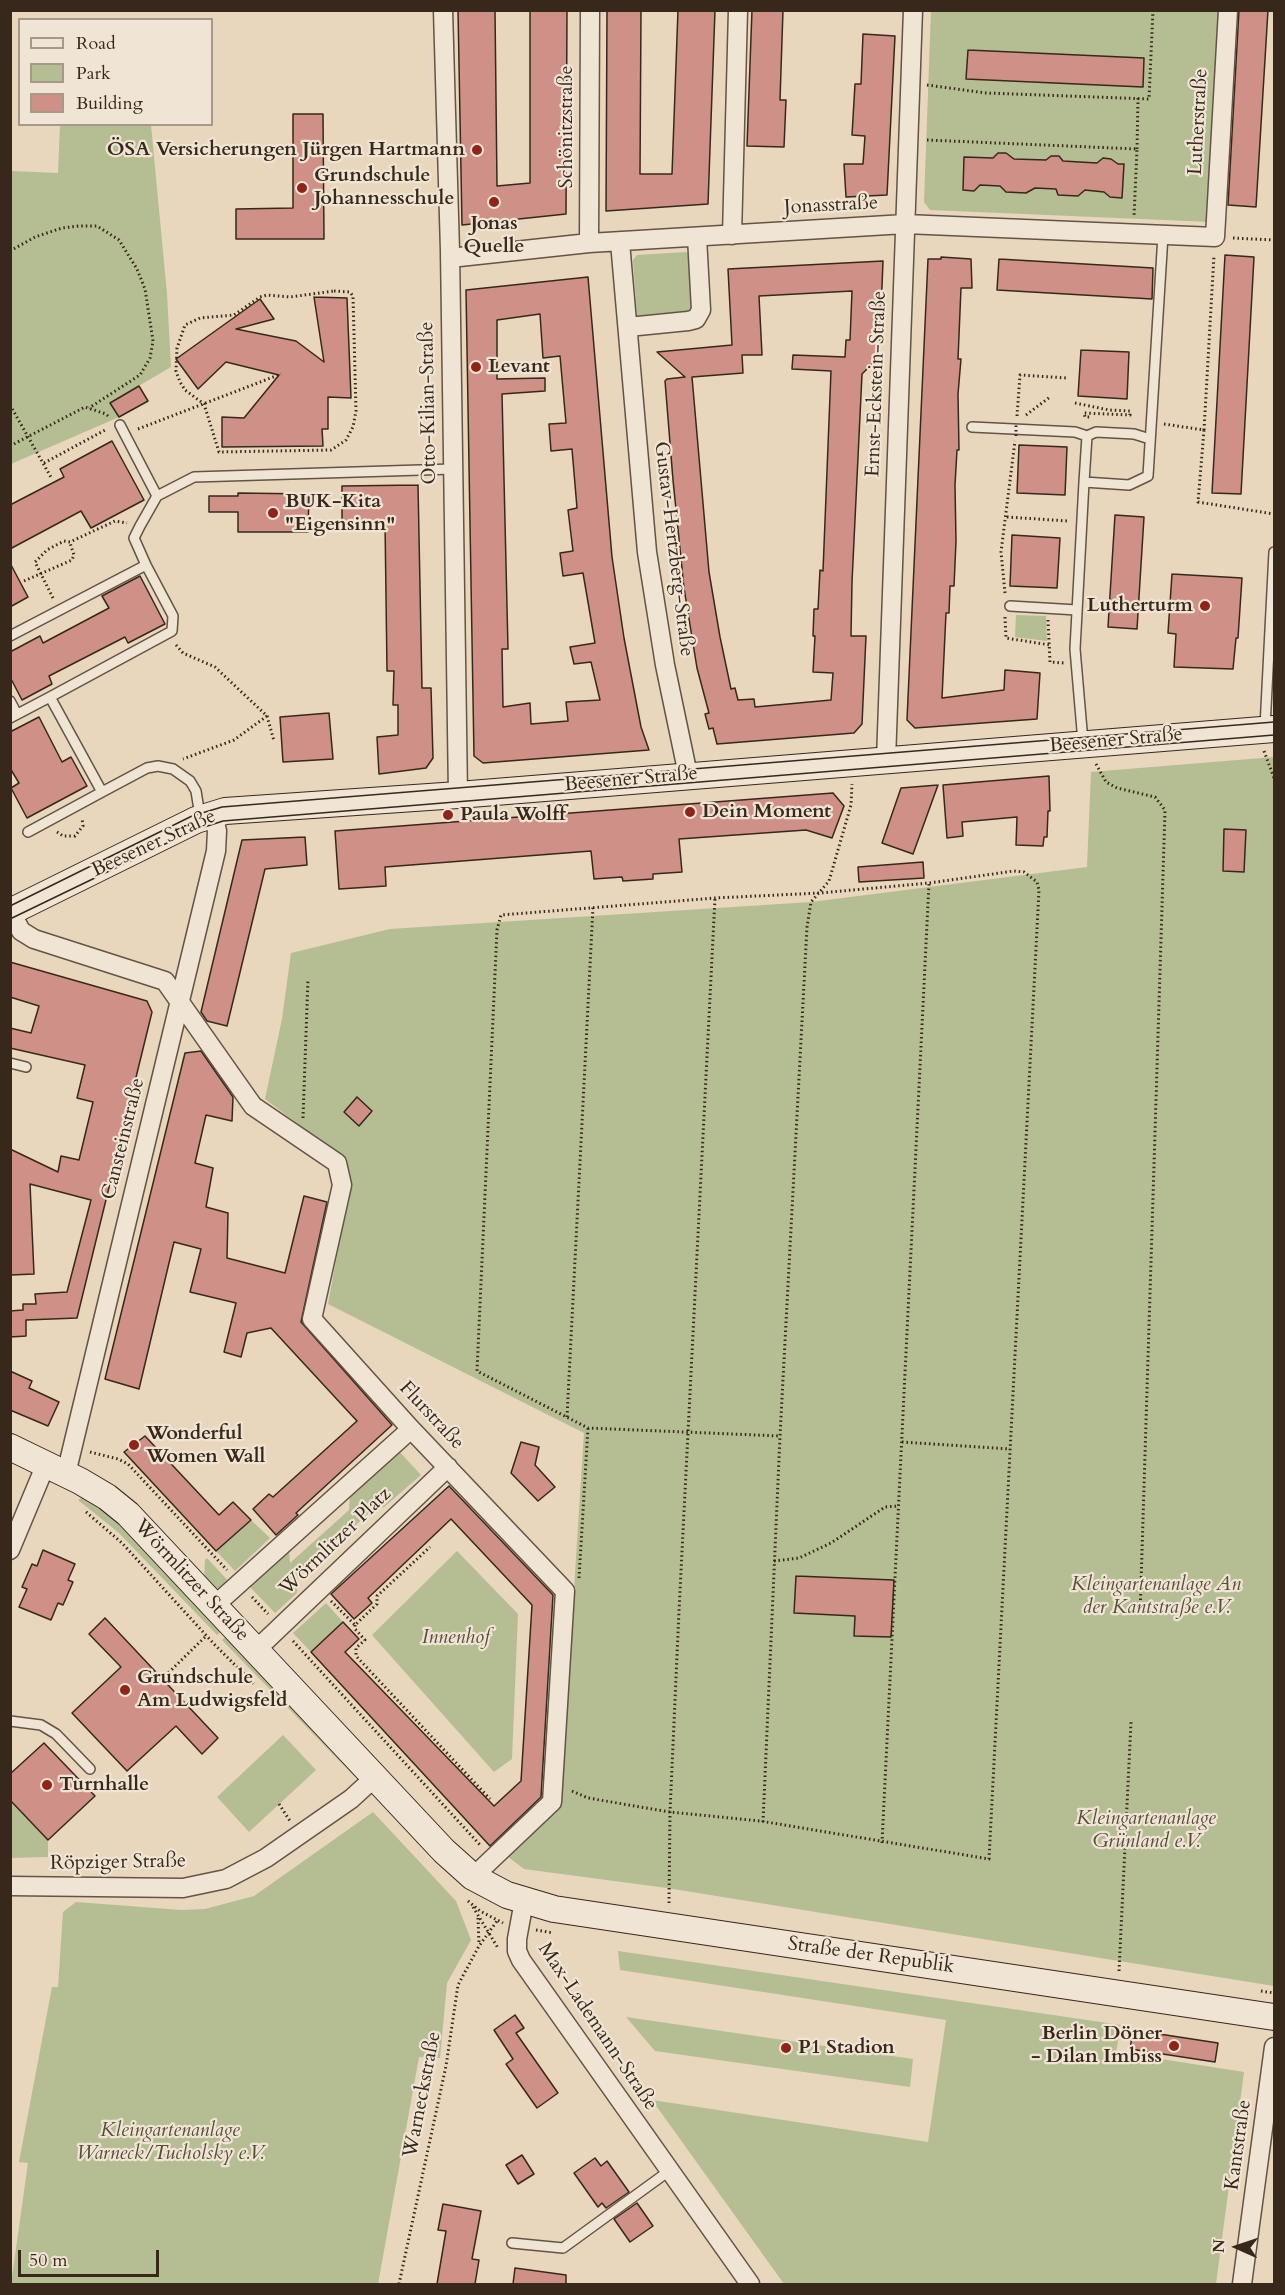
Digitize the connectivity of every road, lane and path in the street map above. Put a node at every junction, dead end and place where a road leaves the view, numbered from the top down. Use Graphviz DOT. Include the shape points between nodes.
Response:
graph roads {
  1 [pos="443,10"];
  2 [pos="590,10"];
  3 [pos="738,10"];
  4 [pos="913,10"];
  5 [pos="1153,10"];
  6 [pos="1228,10"];
  7 [pos="910,83"];
  8 [pos="1138,98"];
  9 [pos="908,139"];
  10 [pos="1137,149"];
  11 [pos="905,225"];
  12 [pos="1133,234"];
  13 [pos="732,235"];
  14 [pos="1163,235"];
  15 [pos="697,237"];
  16 [pos="1215,237"];
  17 [pos="1275,240"];
  18 [pos="620,242"];
  19 [pos="590,243"];
  20 [pos="10,251"];
  21 [pos="450,258"];
  22 [pos="628,327"];
  23 [pos="281,374"];
  24 [pos="1067,378"];
  25 [pos="1050,397"];
  26 [pos="1075,403"];
  27 [pos="204,404"];
  28 [pos="10,405"];
  29 [pos="89,408"];
  30 [pos="1150,422"];
  31 [pos="1016,423"];
  32 [pos="972,427"];
  33 [pos="120,428"];
  34 [pos="1204,430"];
  35 [pos="28,436"];
  36 [pos="1087,436"];
  37 [pos="1150,439"];
  38 [pos="10,446"];
  39 [pos="44,463"];
  40 [pos="453,469"];
  41 [pos="52,479"];
  42 [pos="1084,482"];
  43 [pos="157,496"];
  44 [pos="1275,514"];
  45 [pos="1007,517"];
  46 [pos="1082,522"];
  47 [pos="140,526"];
  48 [pos="70,542"];
  49 [pos="1275,552"];
  50 [pos="146,565"];
  51 [pos="40,573"];
  52 [pos="24,581"];
  53 [pos="1007,606"];
  54 [pos="60,610"];
  55 [pos="1077,610"];
  56 [pos="1048,618"];
  57 [pos="168,635"];
  58 [pos="10,636"];
  59 [pos="1050,645"];
  60 [pos="1076,664"];
  61 [pos="50,697"];
  62 [pos="10,701"];
  63 [pos="14,716"];
  64 [pos="267,716"];
  65 [pos="1269,731"];
  66 [pos="274,741"];
  67 [pos="1087,744"];
  68 [pos="886,760"];
  69 [pos="853,763"];
  70 [pos="173,769"];
  71 [pos="688,775"];
  72 [pos="102,792"];
  73 [pos="458,795"];
  74 [pos="207,816"];
  75 [pos="28,832"];
  76 [pos="929,883"];
  77 [pos="820,893"];
  78 [pos="715,898"];
  79 [pos="593,908"];
  80 [pos="11,912"];
  81 [pos="308,979"];
  82 [pos="180,1004"];
  83 [pos="10,1063"];
  84 [pos="26,1067"];
  85 [pos="303,1140"];
  86 [pos="567,1417"];
  87 [pos="588,1428"];
  88 [pos="411,1429"];
  89 [pos="688,1432"];
  90 [pos="780,1436"];
  91 [pos="902,1442"];
  92 [pos="10,1447"];
  93 [pos="73,1447"];
  94 [pos="1010,1449"];
  95 [pos="448,1467"];
  96 [pos="56,1469"];
  97 [pos="77,1505"];
  98 [pos="898,1506"];
  99 [pos="430,1547"];
  100 [pos="10,1550"];
  101 [pos="774,1561"];
  102 [pos="579,1582"];
  103 [pos="239,1584"];
  104 [pos="326,1596"];
  105 [pos="214,1606"];
  106 [pos="1140,1616"];
  107 [pos="356,1625"];
  108 [pos="280,1628"];
  109 [pos="206,1636"];
  110 [pos="256,1650"];
  111 [pos="162,1679"];
  112 [pos="263,1692"];
  113 [pos="10,1721"];
  114 [pos="1131,1722"];
  115 [pos="90,1769"];
  116 [pos="374,1778"];
  117 [pos="568,1783"];
  118 [pos="490,1798"];
  119 [pos="279,1804"];
  120 [pos="670,1812"];
  121 [pos="288,1818"];
  122 [pos="763,1822"];
  123 [pos="882,1843"];
  124 [pos="492,1858"];
  125 [pos="10,1886"];
  126 [pos="468,1886"];
  127 [pos="524,1901"];
  128 [pos="669,1903"];
  129 [pos="498,1921"];
  130 [pos="518,1928"];
  131 [pos="560,1934"];
  132 [pos="1119,1971"];
  133 [pos="1252,1990"];
  134 [pos="1275,1993"];
  135 [pos="1275,2017"];
  136 [pos="1275,2047"];
  137 [pos="669,2171"];
  138 [pos="512,2243"];
  139 [pos="399,2284"];
  140 [pos="750,2284"];
  141 [pos="1242,2284"];
  1 -- 21 [label="street, Otto-Kilian-Straße"];
  2 -- 19 [label="street, Schönitzstraße"];
  3 -- 13 [label="street"];
  4 -- 7 [label="street, Ernst-Eckstein-Straße"];
  5 -- 8 [label="path" via="1149,99"];
  6 -- 16 [label="street, Lutherstraße"];
  7 -- 8 [label="path" via="986,93"];
  7 -- 9 [label="street, Ernst-Eckstein-Straße"];
  8 -- 10 [label="path"];
  9 -- 10 [label="path"];
  9 -- 11 [label="street, Ernst-Eckstein-Straße"];
  10 -- 12 [label="path"];
  11 -- 12 [label="street, Jonasstraße"];
  11 -- 13 [label="street, Jonasstraße"];
  11 -- 68 [label="street, Ernst-Eckstein-Straße"];
  12 -- 14 [label="street, Jonasstraße"];
  13 -- 15 [label="street, Jonasstraße"];
  14 -- 16 [label="street, Jonasstraße"];
  14 -- 30 [label="lane"];
  15 -- 18 [label="street, Jonasstraße"];
  15 -- 22 [label="street" via="701,310 696,319"];
  16 -- 17 [label="path"];
  16 -- 34 [label="path"];
  18 -- 19 [label="street, Jonasstraße"];
  18 -- 22 [label="street, Gustav-Hertzberg-Straße"];
  19 -- 21 [label="street, Jonasstraße"];
  20 -- 29 [label="path" via="62,228 97,226 119,240 137,269 145,289 153,341 150,358 140,375"];
  21 -- 40 [label="street, Otto-Kilian-Straße"];
  22 -- 71 [label="street, Gustav-Hertzberg-Straße" via="647,552"];
  23 -- 27 [label="path"];
  24 -- 31 [label="path" via="1020,375"];
  25 -- 31 [label="path"];
  26 -- 30 [label="path" via="1130,411 1130,415 1084,413 1085,417"];
  27 -- 27 [label="path" via="219,452 331,450 341,445 350,434 356,411 353,296 350,292 334,291 290,297 267,295 234,315 194,320 185,325 177,348 176,371 185,390"];
  27 -- 33 [label="path"];
  28 -- 35 [label="path"];
  29 -- 33 [label="path" via="106,414"];
  29 -- 35 [label="path"];
  30 -- 34 [label="path"];
  30 -- 37 [label="lane"];
  31 -- 45 [label="path, bridge"];
  32 -- 36 [label="lane" via="1075,432"];
  33 -- 39 [label="path"];
  33 -- 43 [label="lane"];
  34 -- 44 [label="path" via="1198,502"];
  35 -- 38 [label="path"];
  35 -- 39 [label="path"];
  36 -- 37 [label="lane" via="1096,432"];
  36 -- 42 [label="lane"];
  37 -- 42 [label="lane" via="1148,476 1129,485"];
  39 -- 41 [label="path"];
  40 -- 43 [label="lane" via="194,477"];
  40 -- 73 [label="street, Otto-Kilian-Straße"];
  42 -- 46 [label="lane"];
  43 -- 47 [label="lane"];
  45 -- 46 [label="path"];
  45 -- 53 [label="path" via="1001,552"];
  46 -- 55 [label="lane"];
  47 -- 48 [label="path" via="115,521"];
  47 -- 50 [label="lane" via="134,538"];
  48 -- 51 [label="path" via="72,560"];
  48 -- 51 [label="path" via="47,550 35,562"];
  49 -- 65 [label="lane"];
  50 -- 54 [label="lane"];
  50 -- 57 [label="lane" via="172,616 174,626"];
  51 -- 52 [label="path"];
  51 -- 54 [label="path"];
  53 -- 55 [label="lane"];
  53 -- 59 [label="path" via="1006,638"];
  54 -- 58 [label="lane"];
  55 -- 60 [label="lane"];
  56 -- 59 [label="path"];
  57 -- 61 [label="lane"];
  57 -- 64 [label="path" via="183,653 215,667"];
  59 -- 60 [label="path" via="1050,662"];
  60 -- 67 [label="lane"];
  61 -- 63 [label="lane"];
  61 -- 72 [label="lane"];
  62 -- 63 [label="lane"];
  64 -- 66 [label="path"];
  64 -- 70 [label="path" via="234,740 182,759"];
  65 -- 67 [label="street, Beesener Straße"];
  67 -- 68 [label="street, Beesener Straße"];
  67 -- 106 [label="path" via="1107,782 1155,797 1166,810"];
  68 -- 69 [label="street, Beesener Straße"];
  69 -- 71 [label="street, Beesener Straße"];
  69 -- 77 [label="path" via="851,805 830,881"];
  70 -- 72 [label="lane" via="147,768"];
  70 -- 74 [label="lane" via="185,776 196,791"];
  71 -- 73 [label="street, Beesener Straße"];
  72 -- 75 [label="lane"];
  73 -- 74 [label="street, Beesener Straße" via="225,811"];
  74 -- 80 [label="street, Beesener Straße"];
  74 -- 82 [label="street, Cansteinstraße" via="217,843"];
  76 -- 77 [label="path"];
  76 -- 91 [label="path"];
  76 -- 94 [label="path" via="1014,871 1032,876 1039,890"];
  77 -- 78 [label="path"];
  77 -- 90 [label="path" via="811,902 807,927"];
  78 -- 79 [label="path"];
  78 -- 89 [label="path"];
  79 -- 86 [label="path"];
  79 -- 86 [label="path" via="501,915 497,942 477,1371"];
  80 -- 82 [label="street, Flurstraße" via="21,931 34,939 165,981"];
  81 -- 85 [label="path"];
  82 -- 85 [label="street, Flurstraße" via="253,1106"];
  82 -- 93 [label="street, Cansteinstraße"];
  83 -- 84 [label="lane"];
  85 -- 88 [label="street, Flurstraße" via="337,1163 342,1185 312,1319"];
  86 -- 87 [label="path"];
  87 -- 89 [label="path"];
  87 -- 102 [label="path"];
  88 -- 95 [label="street, Flurstraße"];
  88 -- 103 [label="street, Wörmlitzer Platz"];
  89 -- 90 [label="path"];
  89 -- 120 [label="path"];
  90 -- 101 [label="path"];
  91 -- 94 [label="path"];
  91 -- 98 [label="path"];
  92 -- 96 [label="street, Wörmlitzer Straße"];
  93 -- 96 [label="street, Cansteinstraße"];
  93 -- 103 [label="path" via="128,1464"];
  94 -- 123 [label="path" via="989,1860"];
  95 -- 108 [label="street, Wörmlitzer Platz"];
  95 -- 124 [label="street, Flurstraße" via="565,1591 552,1802"];
  96 -- 100 [label="street, Cansteinstraße"];
  96 -- 105 [label="street, Wörmlitzer Straße" via="107,1497 128,1514"];
  97 -- 109 [label="path" via="122,1543"];
  98 -- 101 [label="path" via="885,1507 831,1543 799,1558"];
  98 -- 123 [label="path"];
  99 -- 107 [label="path" via="377,1596 376,1604"];
  101 -- 122 [label="path"];
  103 -- 105 [label="street, Wörmlitzer Platz"];
  103 -- 108 [label="path"];
  104 -- 107 [label="path"];
  105 -- 110 [label="street, Wörmlitzer Straße"];
  107 -- 118 [label="path" via="365,1640 356,1648 356,1656"];
  108 -- 110 [label="street, Wörmlitzer Platz"];
  108 -- 124 [label="path"];
  109 -- 111 [label="path"];
  109 -- 112 [label="path"];
  110 -- 116 [label="street, Wörmlitzer Straße"];
  113 -- 115 [label="lane" via="41,1725 56,1734"];
  114 -- 132 [label="path"];
  116 -- 125 [label="street, Röpziger Straße" via="351,1799 266,1858 226,1879 183,1888"];
  116 -- 126 [label="street, Wörmlitzer Straße" via="444,1851"];
  117 -- 120 [label="path" via="572,1791 588,1798"];
  119 -- 121 [label="path"];
  120 -- 122 [label="path"];
  120 -- 128 [label="path"];
  122 -- 123 [label="path"];
  124 -- 126 [label="street, Flurstraße"];
  126 -- 127 [label="street, Straße der Republik" via="488,1887"];
  126 -- 129 [label="path" via="480,1911"];
  127 -- 130 [label="street, Max-Lademann-Straße"];
  127 -- 135 [label="street, Straße der Republik" via="554,1909"];
  129 -- 130 [label="path"];
  129 -- 139 [label="path, Warneckstraße" via="458,1985 446,2066"];
  130 -- 131 [label="path"];
  130 -- 137 [label="street, Max-Lademann-Straße" via="520,1960"];
  133 -- 134 [label="path"];
  136 -- 141 [label="street, Kantstraße"];
  137 -- 138 [label="lane" via="563,2248"];
  137 -- 140 [label="street, Max-Lademann-Straße"];
}
